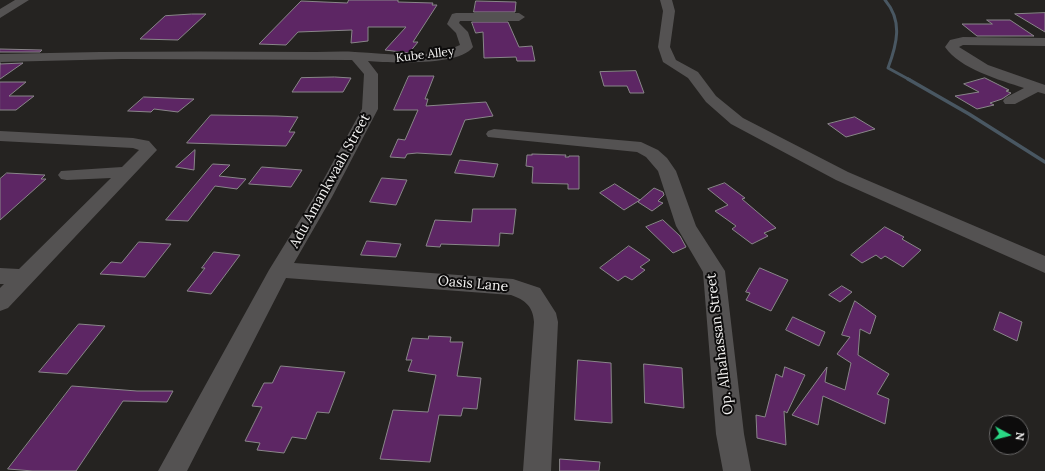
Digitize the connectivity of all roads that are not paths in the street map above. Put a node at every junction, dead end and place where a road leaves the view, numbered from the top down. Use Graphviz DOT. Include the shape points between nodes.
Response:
graph roads {
  1 [pos="23,0"];
  2 [pos="666,0"];
  3 [pos="0,14"];
  4 [pos="518,17"];
  5 [pos="1045,42"];
  6 [pos="356,56"];
  7 [pos="0,58"];
  8 [pos="1041,89"];
  9 [pos="1010,101"];
  10 [pos="494,134"];
  11 [pos="0,136"];
  12 [pos="128,172"];
  13 [pos="67,175"];
  14 [pos="1045,265"];
  15 [pos="280,270"];
  16 [pos="0,276"];
  17 [pos="24,277"];
  18 [pos="0,302"];
  19 [pos="172,471"];
  20 [pos="538,471"];
  21 [pos="737,471"];
  1 -- 3 [label="street"];
  2 -- 14 [label="street" via="669,11 664,47 670,62 694,75 712,99 737,121 842,176"];
  4 -- 6 [label="street, Kube Alley" via="456,17 453,24 462,32 467,47 460,51 437,56 387,60"];
  5 -- 8 [label="street" via="963,41 951,47 960,56 980,67"];
  6 -- 7 [label="street" via="122,55"];
  6 -- 15 [label="street, Adu Amankwaah Street" via="371,74 370,108 323,197"];
  8 -- 9 [label="street"];
  10 -- 21 [label="street, Op. Alhahassan Street" via="642,147 662,160 686,225 700,253 714,271 730,434"];
  11 -- 12 [label="street" via="143,145 149,150"];
  12 -- 13 [label="street"];
  12 -- 17 [label="street"];
  15 -- 19 [label="street, Adu Amankwaah Street"];
  15 -- 20 [label="street, Oasis Lane" via="513,287 532,294 545,313 546,322"];
  16 -- 17 [label="street"];
  17 -- 18 [label="street"];
}
